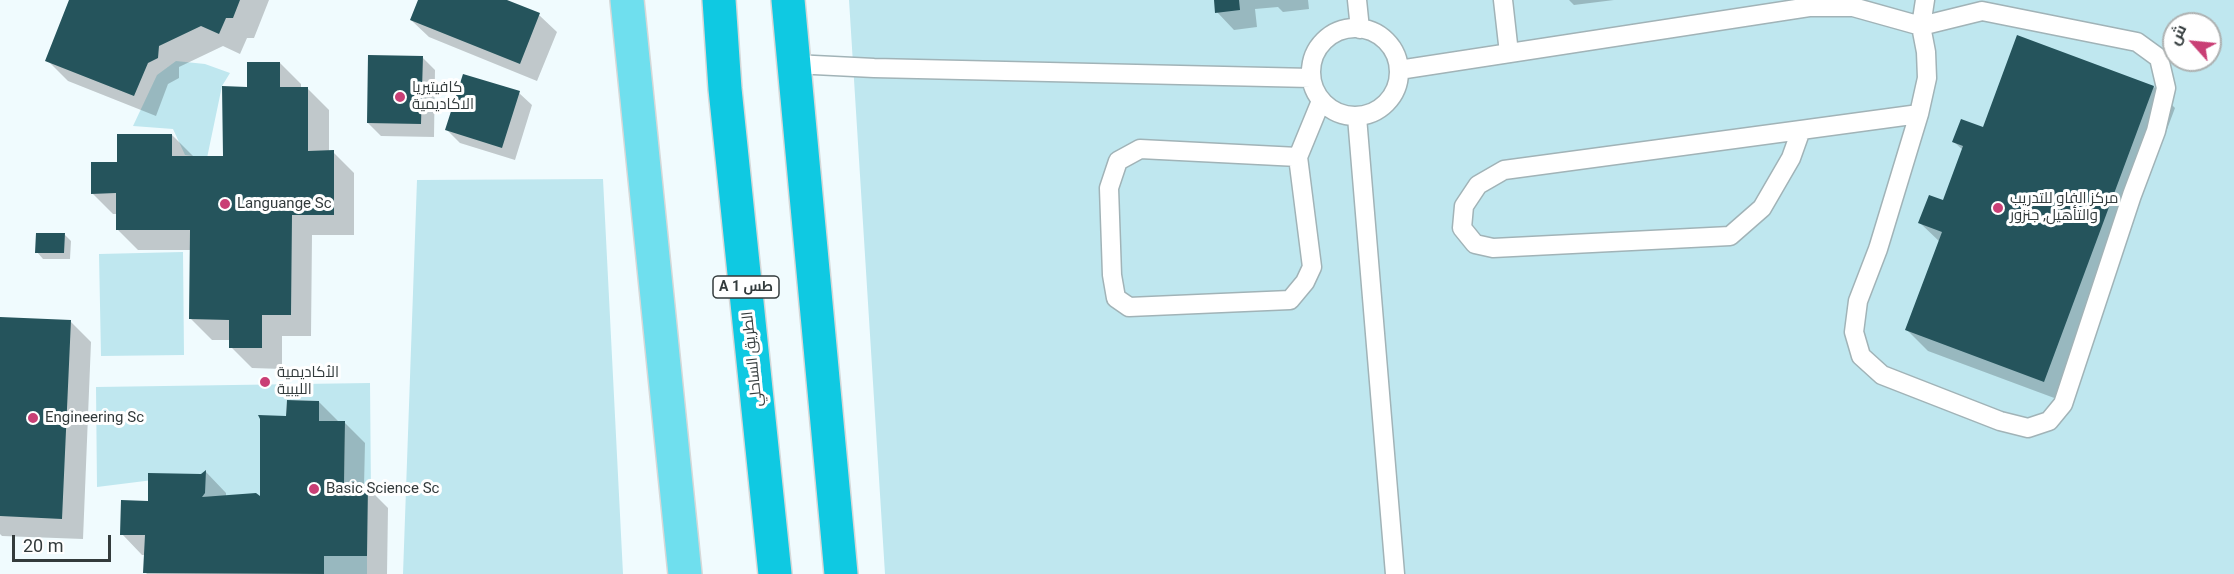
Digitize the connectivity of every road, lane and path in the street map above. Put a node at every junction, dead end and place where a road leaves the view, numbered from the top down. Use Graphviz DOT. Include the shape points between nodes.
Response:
graph roads {
  1 [pos="627,0"];
  2 [pos="719,0"];
  3 [pos="788,0"];
  4 [pos="1357,0"];
  5 [pos="1503,0"];
  6 [pos="1924,0"];
  7 [pos="1921,26"];
  8 [pos="1360,28"];
  9 [pos="1509,53"];
  10 [pos="794,64"];
  11 [pos="1399,70"];
  12 [pos="1311,78"];
  13 [pos="1321,101"];
  14 [pos="1919,114"];
  15 [pos="1358,117"];
  16 [pos="1801,130"];
  17 [pos="1298,157"];
  18 [pos="685,574"];
  19 [pos="775,574"];
  20 [pos="842,574"];
  21 [pos="1395,574"];
  1 -- 18 [label="main road"];
  2 -- 19 [label="highway, الطريق الساحلي / A 1 طس"];
  3 -- 10 [label="highway"];
  4 -- 8 [label="lane"];
  5 -- 9 [label="lane"];
  6 -- 7 [label="lane"];
  7 -- 9 [label="lane" via="1853,7 1809,7"];
  7 -- 14 [label="lane" via="1927,78"];
  7 -- 14 [label="lane" via="1982,11 2137,42 2159,58 2166,88 2156,131 2063,404 2049,421 2028,428 2000,421 1882,375 1861,356 1854,332 1858,301"];
  8 -- 11 [label="lane" via="1385,40 1397,58"];
  8 -- 12 [label="lane" via="1335,33 1324,41 1315,53"];
  9 -- 11 [label="lane"];
  10 -- 12 [label="lane"];
  10 -- 20 [label="highway"];
  11 -- 15 [label="lane" via="1387,103"];
  12 -- 13 [label="lane"];
  13 -- 15 [label="lane" via="1335,112"];
  13 -- 17 [label="lane"];
  14 -- 16 [label="lane"];
  15 -- 21 [label="lane"];
  16 -- 16 [label="lane" via="1504,170 1478,185 1464,206 1462,228 1475,244 1493,248 1730,236 1762,208 1791,158"];
  17 -- 17 [label="lane" via="1140,149 1118,161 1109,188 1116,298 1128,307 1290,300 1312,267"];
}
